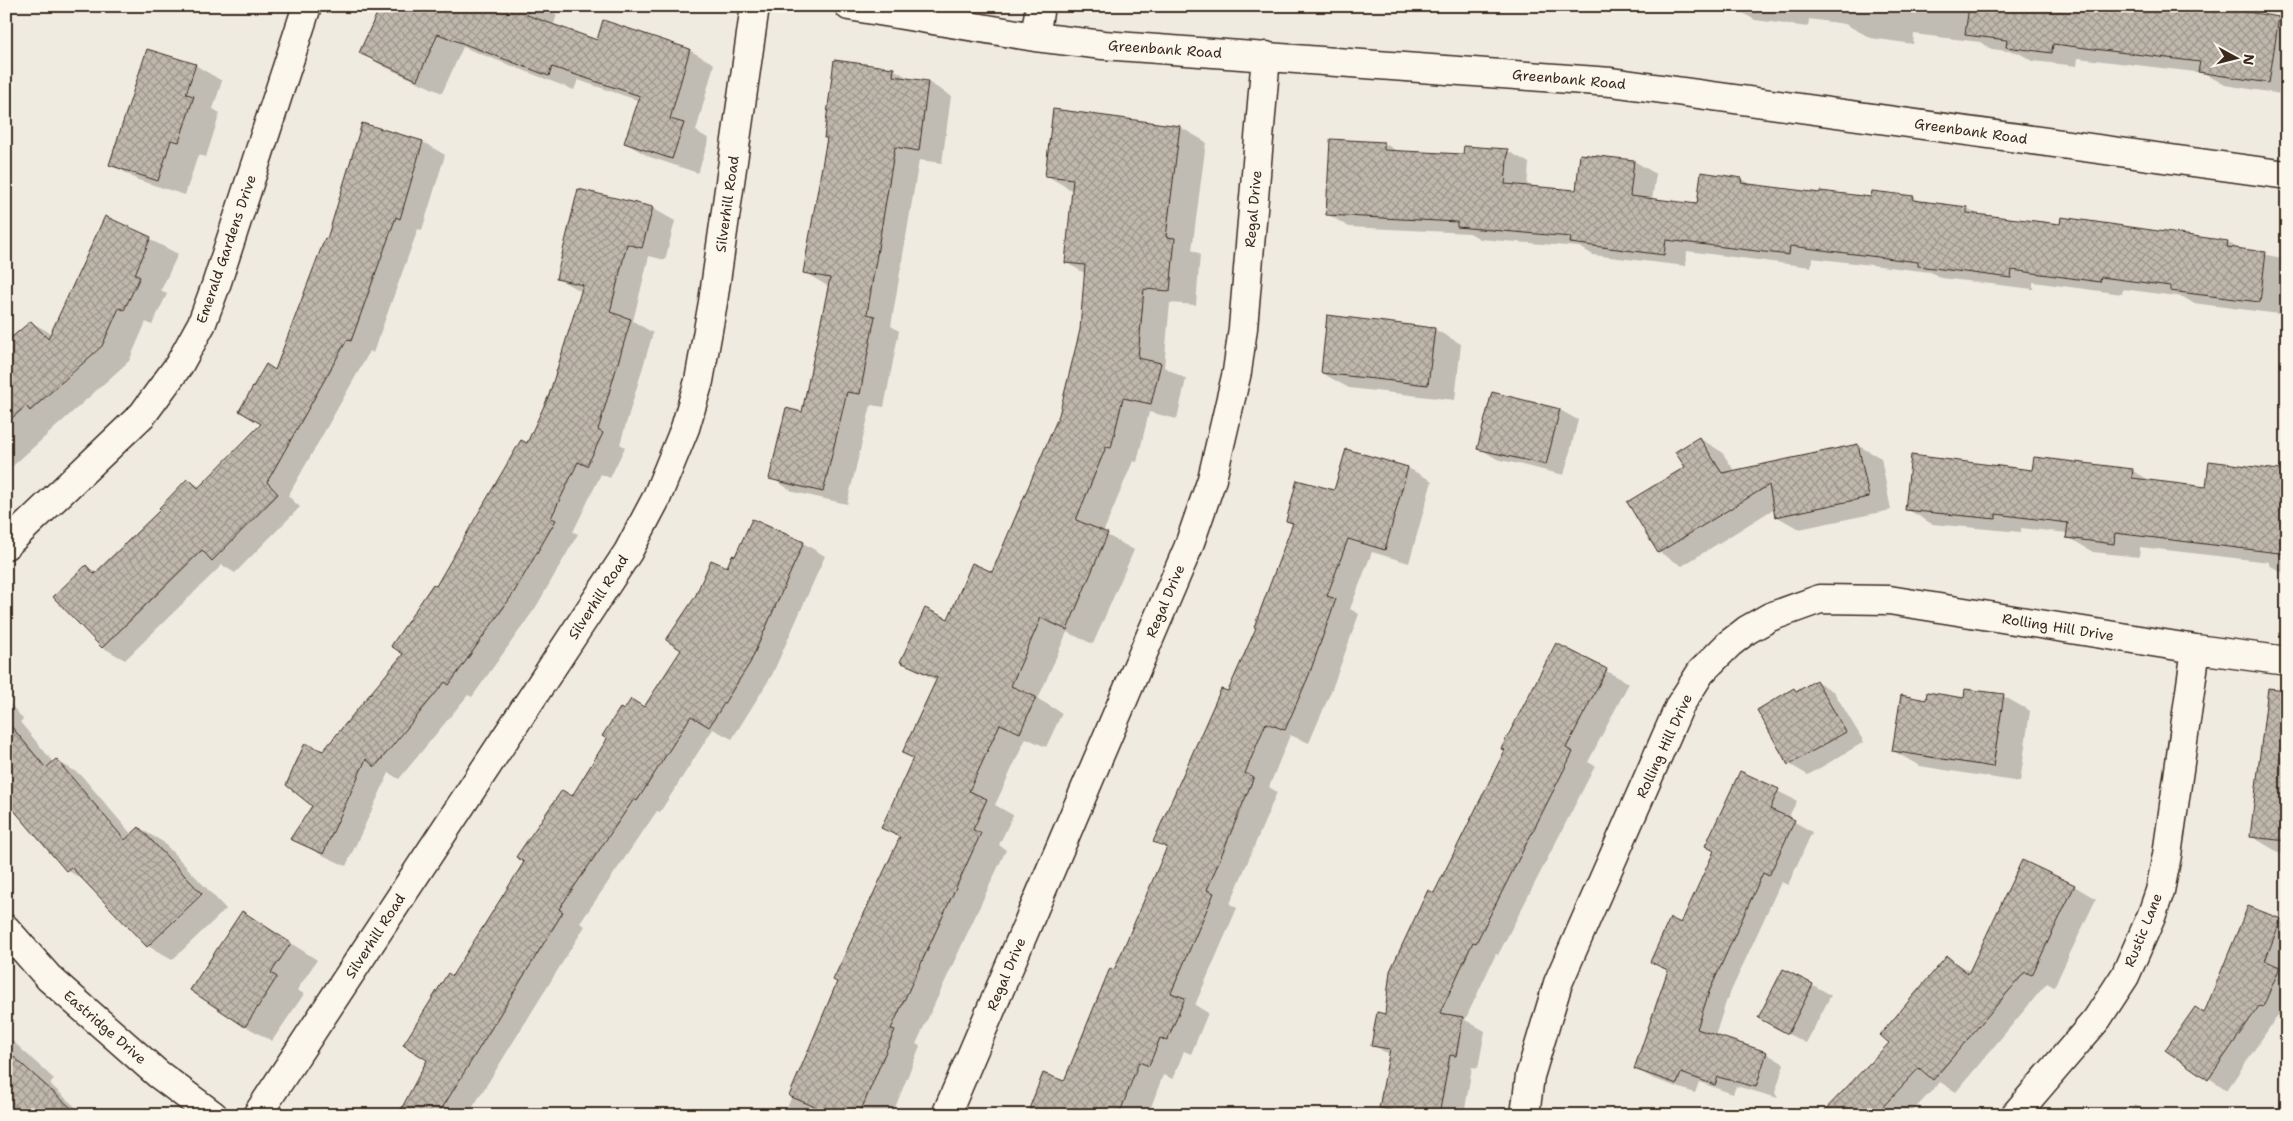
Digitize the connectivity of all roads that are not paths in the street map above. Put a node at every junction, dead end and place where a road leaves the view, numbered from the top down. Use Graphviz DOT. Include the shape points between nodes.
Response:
graph roads {
  1 [pos="307,6"];
  2 [pos="755,6"];
  3 [pos="849,6"];
  4 [pos="1040,6"];
  5 [pos="1035,37"];
  6 [pos="1266,56"];
  7 [pos="2287,175"];
  8 [pos="6,545"];
  9 [pos="2196,650"];
  10 [pos="2287,661"];
  11 [pos="6,929"];
  12 [pos="213,1115"];
  13 [pos="257,1115"];
  14 [pos="946,1115"];
  15 [pos="1525,1115"];
  16 [pos="2015,1115"];
  1 -- 8 [label="street, Emerald Gardens Drive" via="216,285 202,323 179,365 143,414"];
  2 -- 13 [label="street, Silverhill Road" via="713,302 698,382 685,428 656,499 628,552"];
  3 -- 5 [label="street, Greenbank Road"];
  4 -- 5 [label="street"];
  5 -- 6 [label="street, Greenbank Road" via="1103,46"];
  6 -- 7 [label="street, Greenbank Road" via="1610,82"];
  6 -- 14 [label="street, Regal Drive" via="1243,328 1212,479 1188,548"];
  9 -- 10 [label="street, Rolling Hill Drive"];
  9 -- 15 [label="street, Rolling Hill Drive" via="1889,600 1854,598 1820,599 1770,617 1747,630 1701,672 1680,705 1558,983 1530,1076"];
  9 -- 16 [label="street, Rustic Lane" via="2167,855 2151,918 2125,976 2097,1019"];
  11 -- 12 [label="street, Eastridge Drive" via="49,978 158,1074"];
}
